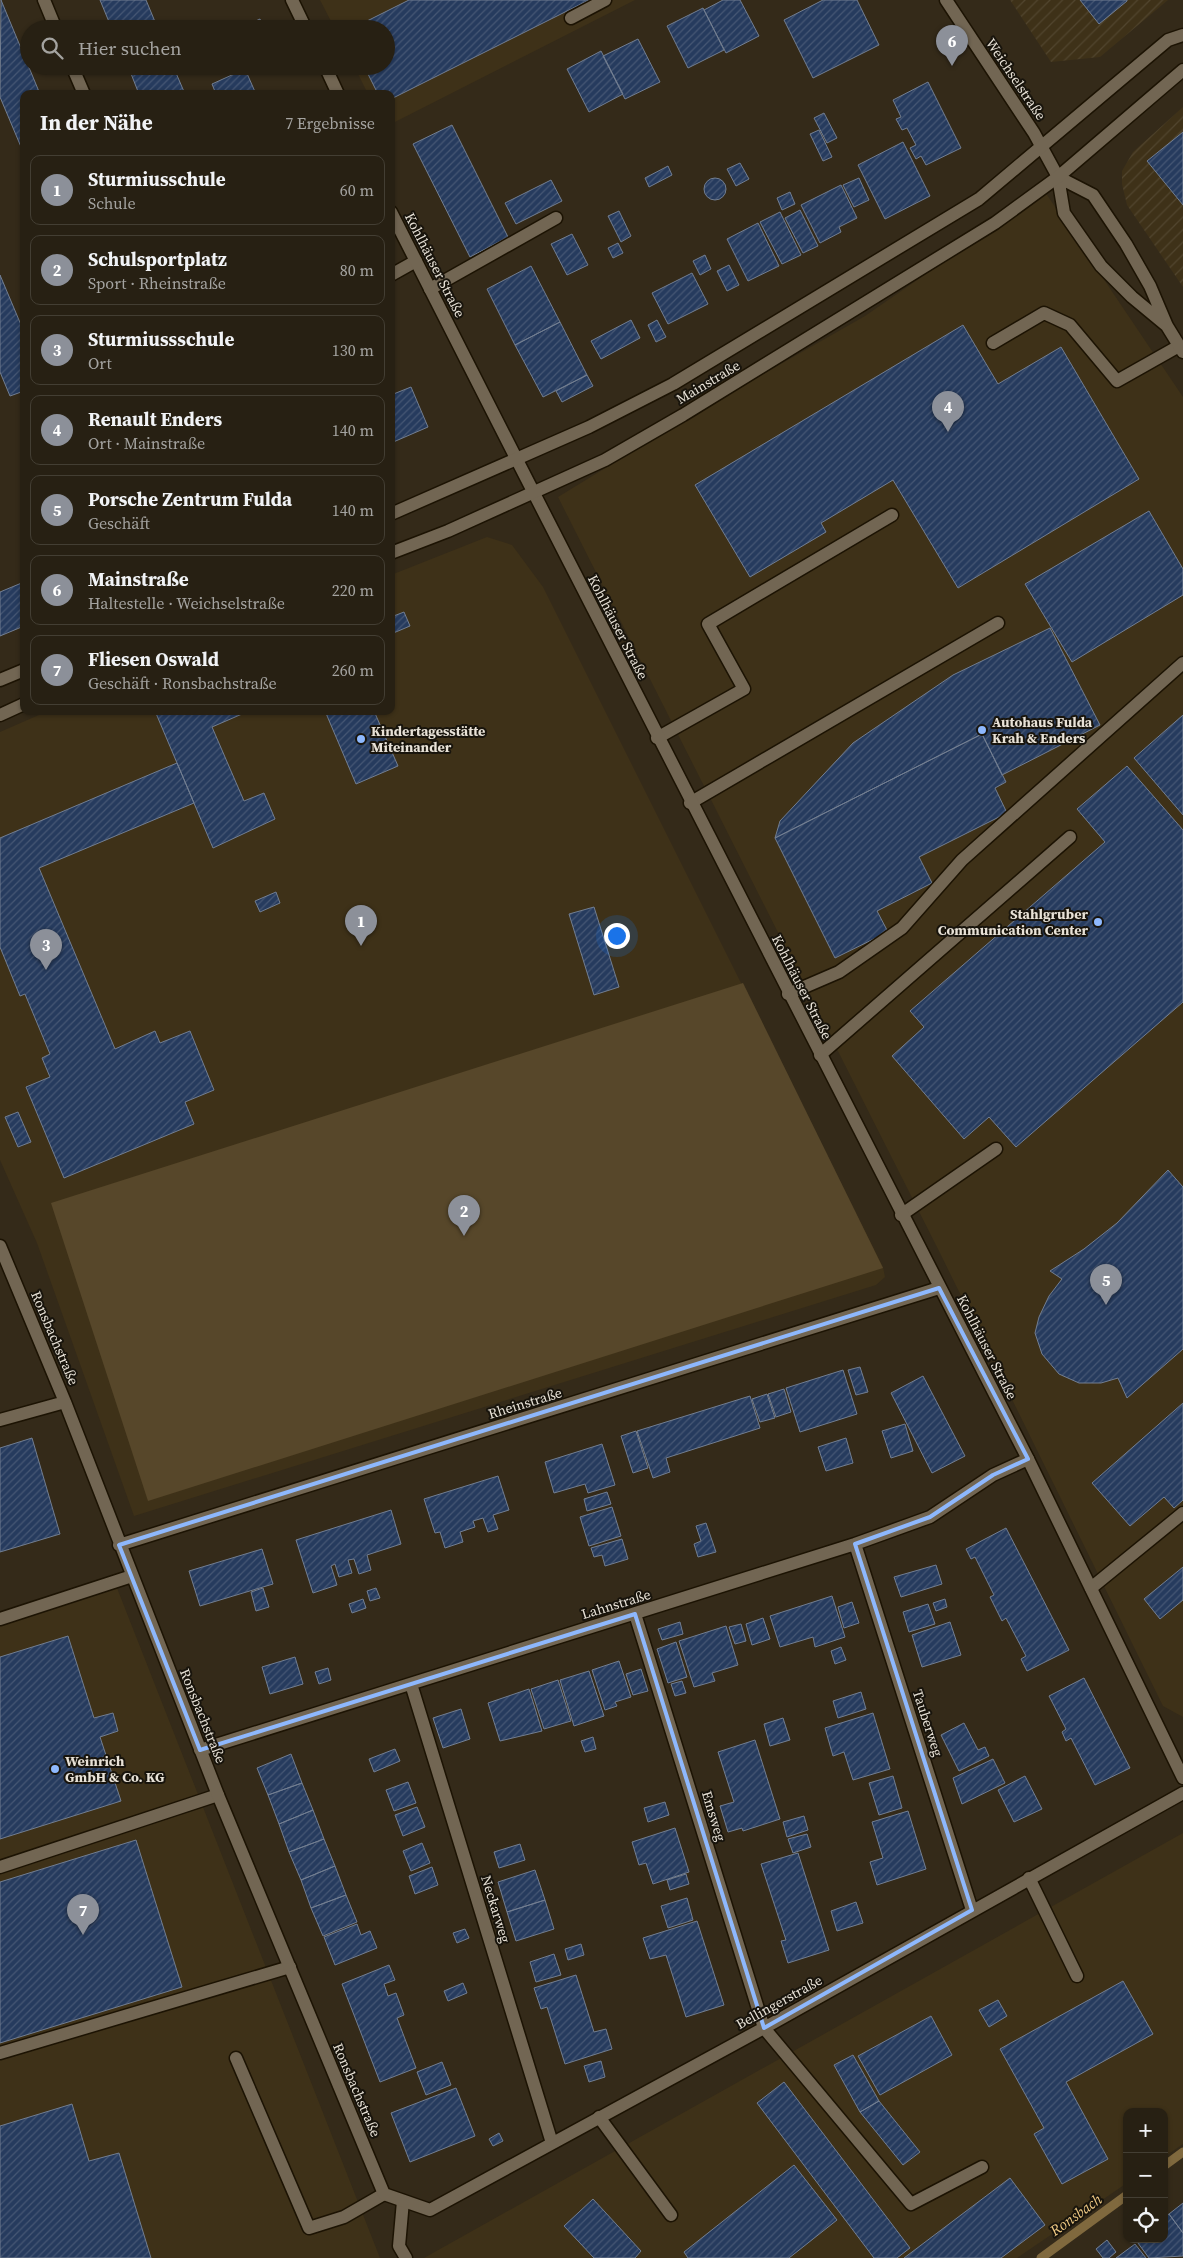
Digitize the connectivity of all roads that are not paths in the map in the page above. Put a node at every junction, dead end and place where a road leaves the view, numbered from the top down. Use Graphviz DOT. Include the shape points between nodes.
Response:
graph roads {
  1 [pos="44,0"];
  2 [pos="292,0"];
  3 [pos="605,0"];
  4 [pos="946,0"];
  5 [pos="571,18"];
  6 [pos="52,20"];
  7 [pos="302,20"];
  8 [pos="1183,35"];
  9 [pos="1183,70"];
  10 [pos="76,75"];
  11 [pos="329,75"];
  12 [pos="82,90"];
  13 [pos="336,90"];
  14 [pos="1042,147"];
  15 [pos="1058,177"];
  16 [pos="556,218"];
  17 [pos="395,220"];
  18 [pos="416,261"];
  19 [pos="395,273"];
  20 [pos="430,289"];
  21 [pos="1167,326"];
  22 [pos="993,343"];
  23 [pos="1181,349"];
  24 [pos="517,460"];
  25 [pos="533,493"];
  26 [pos="395,512"];
  27 [pos="892,515"];
  28 [pos="395,551"];
  29 [pos="998,623"];
  30 [pos="1183,663"];
  31 [pos="20,672"];
  32 [pos="0,680"];
  33 [pos="20,706"];
  34 [pos="0,715"];
  35 [pos="658,738"];
  36 [pos="690,803"];
  37 [pos="1070,837"];
  38 [pos="788,994"];
  39 [pos="820,1055"];
  40 [pos="996,1149"];
  41 [pos="902,1215"];
  42 [pos="0,1246"];
  43 [pos="939,1288"];
  44 [pos="65,1402"];
  45 [pos="0,1420"];
  46 [pos="1028,1459"];
  47 [pos="1183,1513"];
  48 [pos="855,1544"];
  49 [pos="119,1545"];
  50 [pos="132,1576"];
  51 [pos="1090,1588"];
  52 [pos="635,1614"];
  53 [pos="0,1619"];
  54 [pos="410,1684"];
  55 [pos="200,1750"];
  56 [pos="1183,1778"];
  57 [pos="1183,1793"];
  58 [pos="218,1795"];
  59 [pos="0,1867"];
  60 [pos="1029,1878"];
  61 [pos="972,1910"];
  62 [pos="290,1967"];
  63 [pos="1077,1976"];
  64 [pos="764,2028"];
  65 [pos="0,2053"];
  66 [pos="236,2058"];
  67 [pos="599,2117"];
  68 [pos="552,2143"];
  69 [pos="982,2167"];
  70 [pos="384,2194"];
  71 [pos="403,2201"];
  72 [pos="671,2215"];
  73 [pos="406,2258"];
  1 -- 6 [label="street"];
  2 -- 7 [label="street"];
  3 -- 5 [label="street"];
  4 -- 14 [label="street, Weichselstraße"];
  8 -- 14 [label="street, Mainstraße" via="1168,40"];
  9 -- 15 [label="street, Mainstraße"];
  10 -- 12 [label="street"];
  11 -- 13 [label="street"];
  14 -- 15 [label="street, Weichselstraße"];
  14 -- 24 [label="street, Mainstraße" via="978,199 673,384"];
  15 -- 21 [label="street, Weichselstraße" via="1093,195 1150,286"];
  15 -- 21 [label="street, Weichselstraße" via="1064,213 1101,266"];
  15 -- 25 [label="street, Mainstraße" via="995,222 683,415 605,460"];
  16 -- 20 [label="street"];
  17 -- 18 [label="street, Kohlhäuser Straße"];
  18 -- 19 [label="street"];
  18 -- 20 [label="street, Kohlhäuser Straße"];
  20 -- 24 [label="street, Kohlhäuser Straße"];
  21 -- 23 [label="street, Weichselstraße"];
  22 -- 23 [label="street" via="1044,313 1070,325 1117,381"];
  24 -- 25 [label="street, Kohlhäuser Straße"];
  24 -- 26 [label="street, Mainstraße"];
  25 -- 28 [label="street, Mainstraße"];
  25 -- 35 [label="street, Kohlhäuser Straße"];
  27 -- 35 [label="street" via="708,624 744,688"];
  29 -- 36 [label="street"];
  30 -- 38 [label="street" via="962,860 902,928 838,972"];
  31 -- 32 [label="street"];
  33 -- 34 [label="street"];
  35 -- 36 [label="street, Kohlhäuser Straße"];
  36 -- 38 [label="street, Kohlhäuser Straße"];
  37 -- 39 [label="street"];
  38 -- 39 [label="street, Kohlhäuser Straße"];
  39 -- 41 [label="street, Kohlhäuser Straße"];
  40 -- 41 [label="street"];
  41 -- 43 [label="street, Kohlhäuser Straße"];
  42 -- 44 [label="street, Ronsbachstraße"];
  43 -- 46 [label="street, Kohlhäuser Straße"];
  43 -- 49 [label="street, Rheinstraße"];
  44 -- 45 [label="street"];
  44 -- 49 [label="street, Ronsbachstraße"];
  46 -- 48 [label="street, Lahnstraße" via="993,1475 930,1518"];
  46 -- 51 [label="street, Kohlhäuser Straße"];
  47 -- 51 [label="street"];
  48 -- 52 [label="street, Lahnstraße"];
  48 -- 61 [label="street, Tauberweg"];
  49 -- 50 [label="street, Ronsbachstraße"];
  50 -- 53 [label="street"];
  50 -- 55 [label="street, Ronsbachstraße"];
  51 -- 56 [label="street, Kohlhäuser Straße"];
  52 -- 54 [label="street, Lahnstraße"];
  52 -- 64 [label="street, Emsweg"];
  54 -- 55 [label="street, Lahnstraße"];
  54 -- 68 [label="street, Neckarweg"];
  55 -- 58 [label="street, Ronsbachstraße"];
  57 -- 60 [label="street, Bellingerstraße"];
  58 -- 59 [label="street"];
  58 -- 62 [label="street, Ronsbachstraße"];
  60 -- 61 [label="street, Bellingerstraße"];
  60 -- 63 [label="street"];
  61 -- 64 [label="street, Bellingerstraße"];
  62 -- 65 [label="street"];
  62 -- 70 [label="street, Ronsbachstraße"];
  64 -- 67 [label="street, Bellingerstraße"];
  64 -- 69 [label="street" via="911,2204"];
  66 -- 70 [label="street" via="309,2228 344,2217"];
  67 -- 68 [label="street, Bellingerstraße"];
  67 -- 72 [label="street"];
  68 -- 71 [label="street, Bellingerstraße" via="430,2210"];
  70 -- 71 [label="street, Bellingerstraße"];
  71 -- 73 [label="street" via="399,2246"];
}
